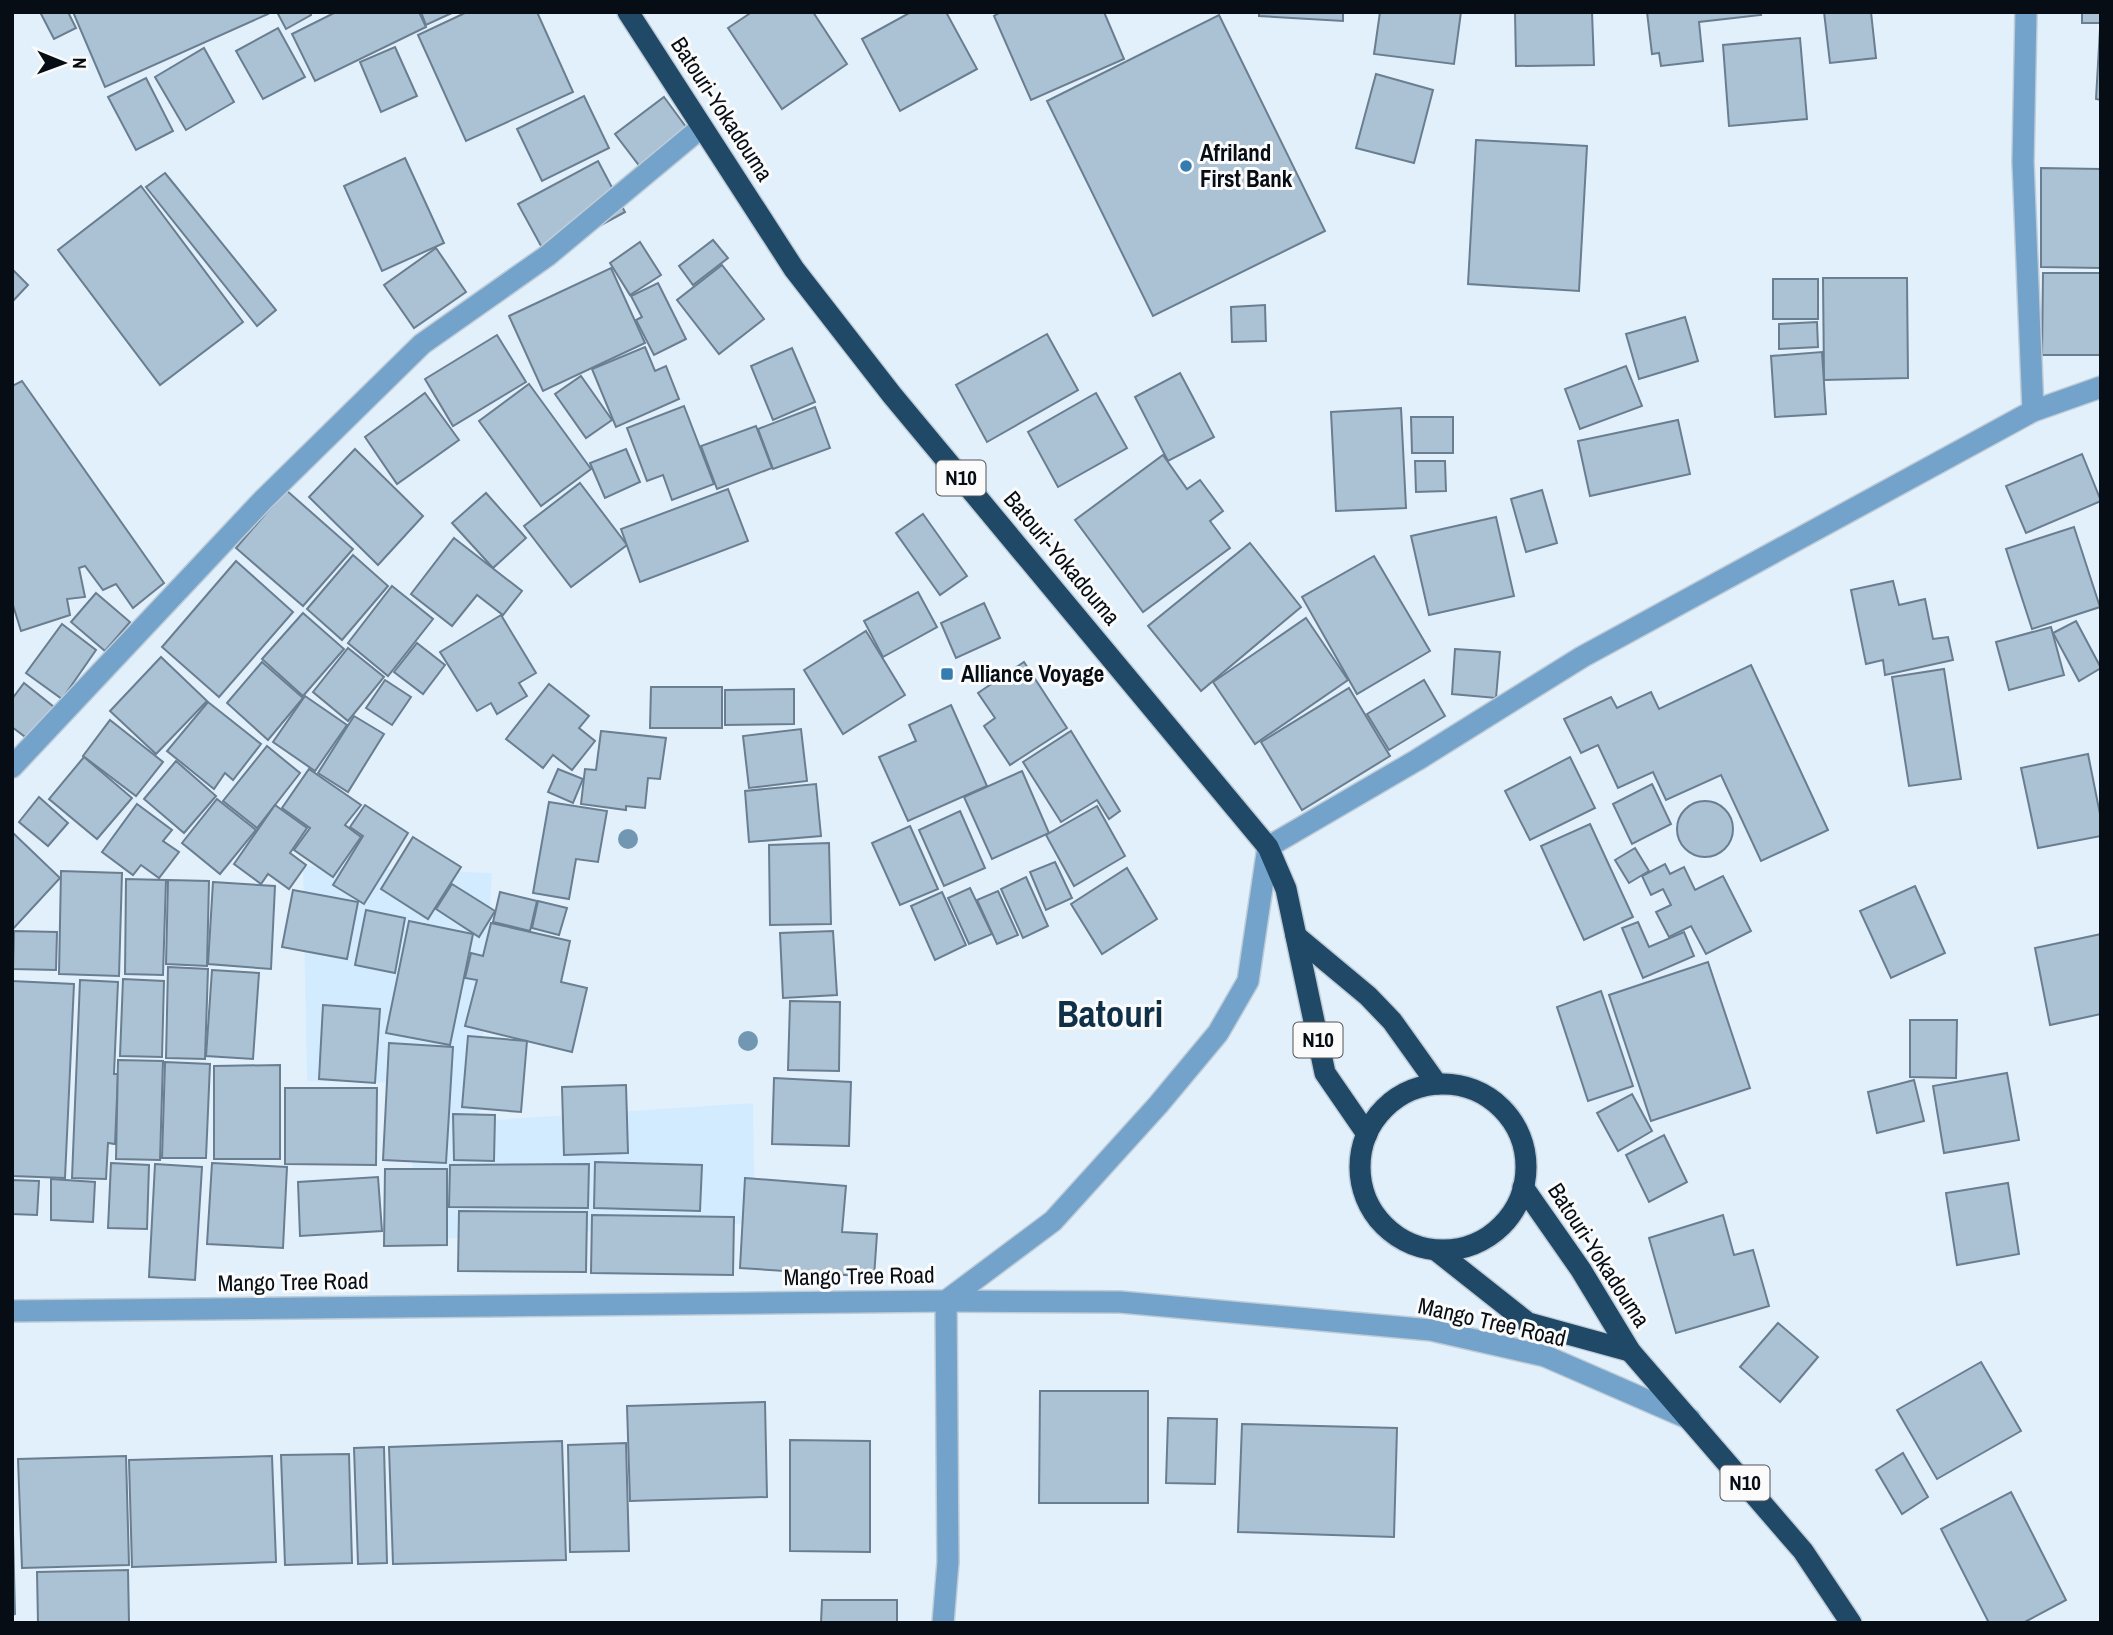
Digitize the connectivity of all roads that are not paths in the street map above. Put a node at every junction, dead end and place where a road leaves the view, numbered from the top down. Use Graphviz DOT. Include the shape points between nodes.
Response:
graph roads {
  1 [pos="628,12"];
  2 [pos="2026,12"];
  3 [pos="702,127"];
  4 [pos="2101,387"];
  5 [pos="2033,411"];
  6 [pos="12,768"];
  7 [pos="1268,847"];
  8 [pos="1296,936"];
  9 [pos="1437,1084"];
  10 [pos="1367,1134"];
  11 [pos="1523,1187"];
  12 [pos="1437,1251"];
  13 [pos="946,1301"];
  14 [pos="12,1311"];
  15 [pos="1630,1351"];
  16 [pos="1690,1419"];
  17 [pos="943,1623"];
  18 [pos="1851,1623"];
  1 -- 3 [label="highway, Batouri-Yokadouma / N10"];
  2 -- 5 [label="street" via="2023,162"];
  3 -- 6 [label="street" via="547,256 422,344 263,500"];
  3 -- 7 [label="highway, Batouri-Yokadouma / N10" via="794,269 892,395"];
  4 -- 5 [label="street"];
  5 -- 7 [label="street" via="1582,657"];
  7 -- 8 [label="highway, Batouri-Yokadouma / N10" via="1286,889"];
  7 -- 13 [label="street" via="1248,981 1218,1033 1053,1222"];
  8 -- 9 [label="highway" via="1376,1004"];
  8 -- 10 [label="highway, Batouri-Yokadouma / N10" via="1325,1073"];
  9 -- 10 [label="highway" via="1415,1087 1388,1102"];
  9 -- 11 [label="highway" via="1470,1087 1492,1098 1509,1116 1527,1163"];
  10 -- 12 [label="highway" via="1359,1158 1361,1189 1376,1218 1392,1235 1413,1247"];
  11 -- 12 [label="highway" via="1515,1209 1483,1241"];
  11 -- 15 [label="highway, Batouri-Yokadouma / N10" via="1581,1269"];
  12 -- 15 [label="highway, Batouri-Yokadouma" via="1528,1323"];
  13 -- 14 [label="street, Mango Tree Road"];
  13 -- 16 [label="street, Mango Tree Road" via="1120,1302 1431,1330 1545,1356"];
  13 -- 17 [label="street" via="948,1562"];
  15 -- 16 [label="highway, Batouri-Yokadouma / N10"];
  16 -- 18 [label="highway, Batouri-Yokadouma / N10" via="1803,1551"];
}
